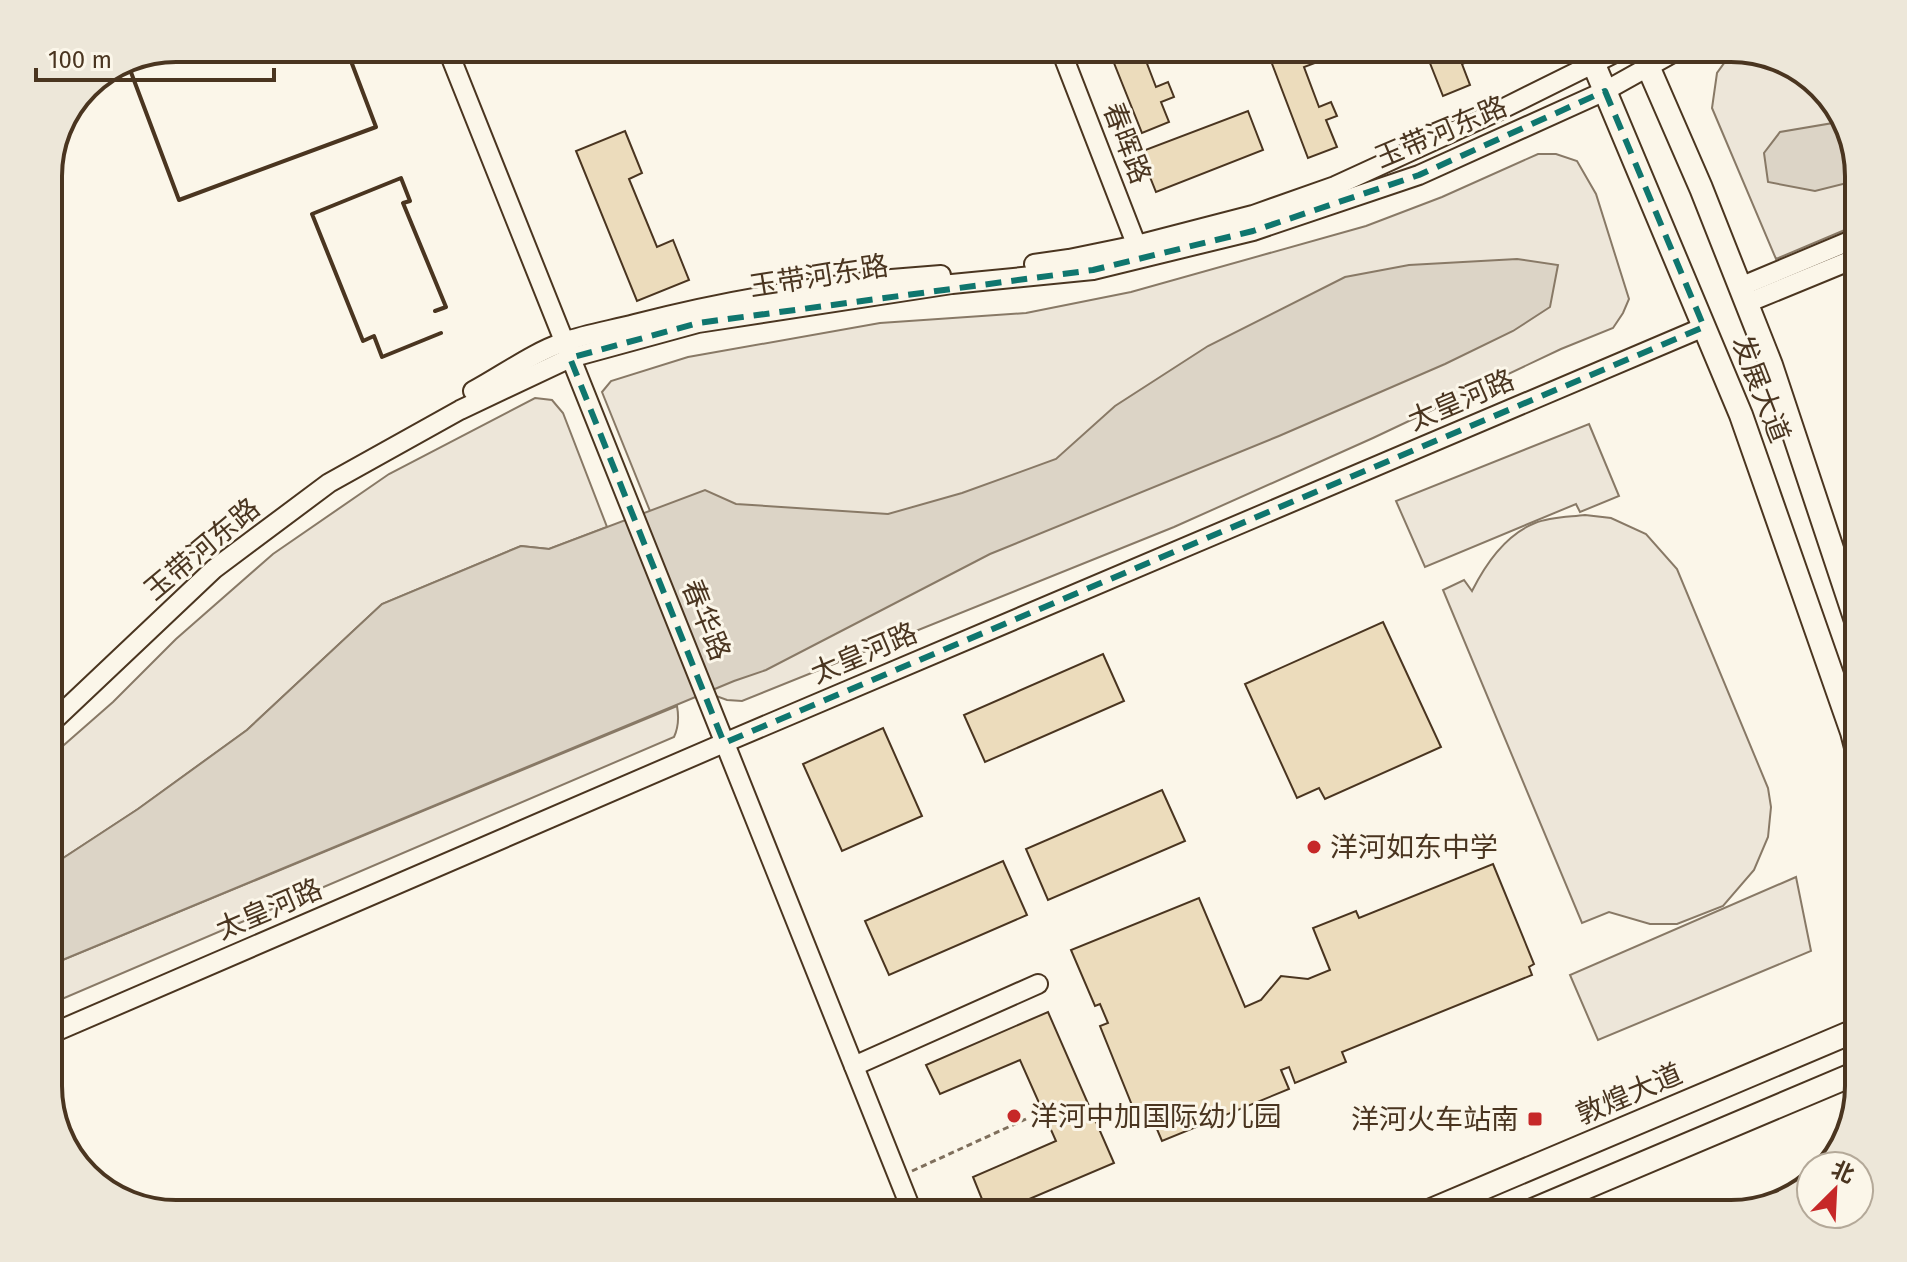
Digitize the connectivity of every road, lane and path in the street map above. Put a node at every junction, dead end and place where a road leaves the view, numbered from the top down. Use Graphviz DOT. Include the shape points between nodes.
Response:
graph roads {
  1 [pos="453,62"];
  2 [pos="1065,62"];
  3 [pos="1580,62"];
  4 [pos="1593,62"];
  5 [pos="1640,62"];
  6 [pos="1647,62"];
  7 [pos="1605,91"];
  8 [pos="1845,244"];
  9 [pos="1139,251"];
  10 [pos="1845,262"];
  11 [pos="1743,295"];
  12 [pos="1704,327"];
  13 [pos="567,350"];
  14 [pos="1845,588"];
  15 [pos="62,697"];
  16 [pos="1845,712"];
  17 [pos="62,713"];
  18 [pos="724,743"];
  19 [pos="1038,984"];
  20 [pos="62,1029"];
  21 [pos="1845,1035"];
  22 [pos="854,1066"];
  23 [pos="1845,1078"];
  24 [pos="1026,1119"];
  25 [pos="898,1177"];
  26 [pos="907,1200"];
  27 [pos="1455,1200"];
  28 [pos="1556,1200"];
  1 -- 13 [label="street, 春华路"];
  2 -- 9 [label="street, 春晖路"];
  3 -- 9 [label="street, 玉带河东路" via="1494,113 1335,186"];
  4 -- 7 [label="main road, 发展大道"];
  5 -- 7 [label="street, 玉带河东路"];
  6 -- 11 [label="main road, 发展大道"];
  7 -- 9 [label="street, 玉带河东路" via="1419,175 1253,231"];
  7 -- 12 [label="main road, 发展大道"];
  8 -- 11 [label="street"];
  9 -- 13 [label="street, 玉带河东路" via="803,289 689,310"];
  10 -- 11 [label="street"];
  11 -- 14 [label="main road, 发展大道"];
  12 -- 16 [label="main road, 发展大道" via="1741,415"];
  12 -- 18 [label="street, 太皇河路"];
  13 -- 15 [label="street, 玉带河东路" via="542,352 340,464 186,580"];
  13 -- 17 [label="street, 玉带河东路" via="329,483 214,569"];
  13 -- 18 [label="street, 春华路"];
  18 -- 20 [label="street, 太皇河路"];
  18 -- 22 [label="street, 春华路"];
  19 -- 22 [label="street"];
  21 -- 27 [label="main road, 敦煌大道"];
  22 -- 25 [label="street, 春华路"];
  23 -- 28 [label="main road"];
  24 -- 25 [label="path"];
  25 -- 26 [label="street, 春华路"];
}
